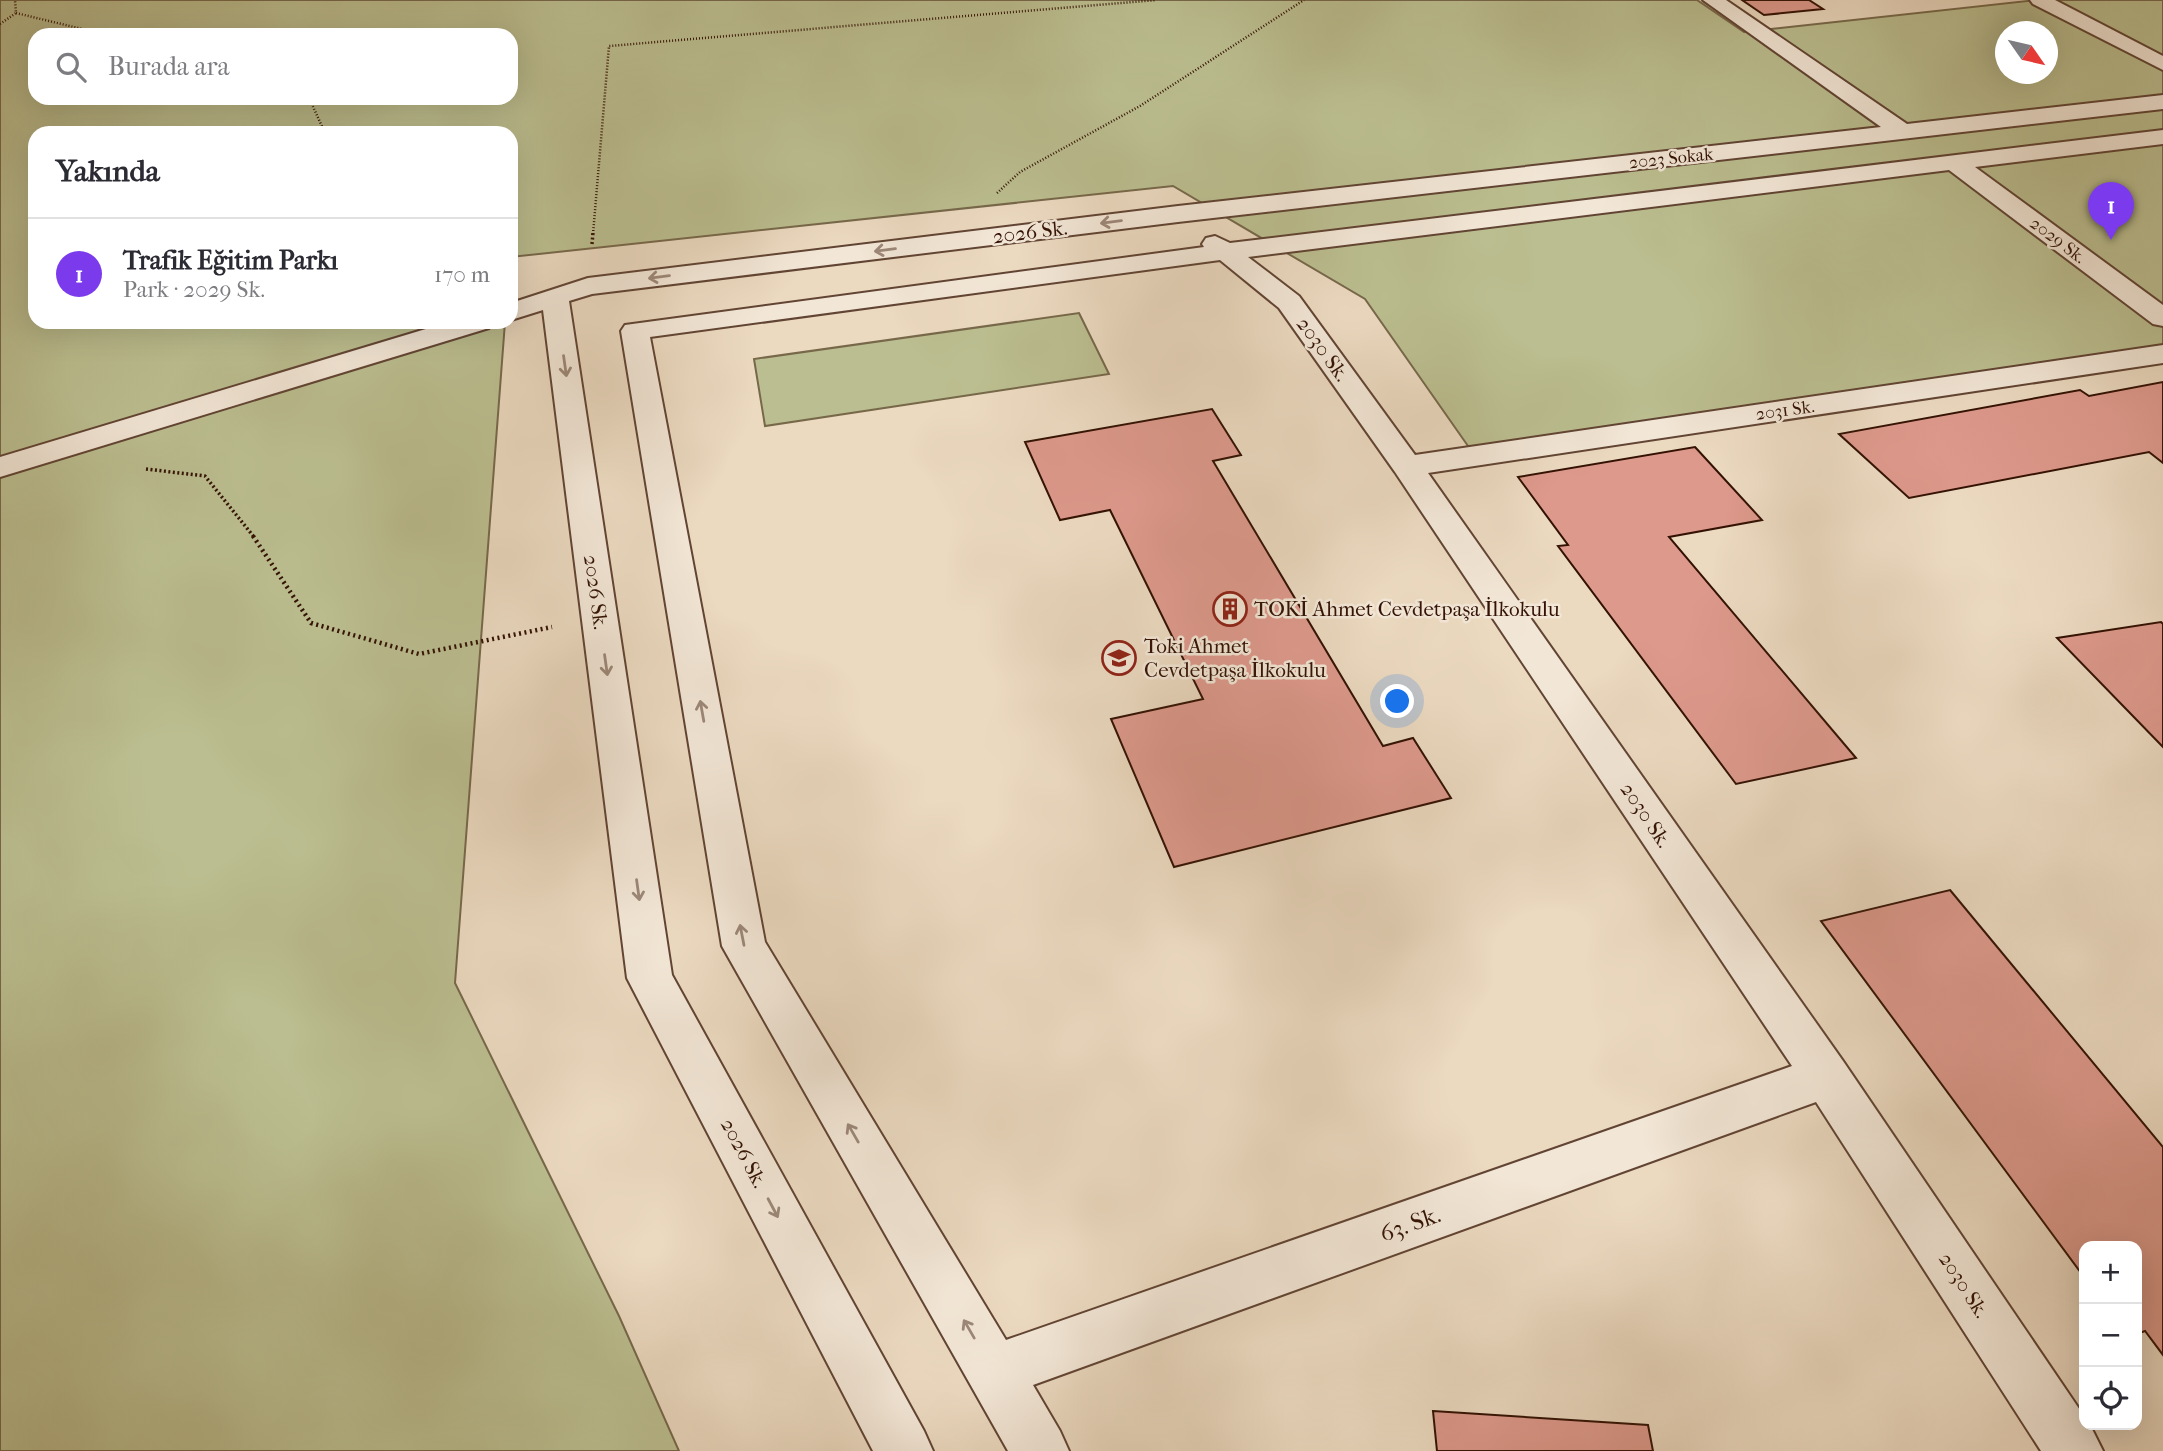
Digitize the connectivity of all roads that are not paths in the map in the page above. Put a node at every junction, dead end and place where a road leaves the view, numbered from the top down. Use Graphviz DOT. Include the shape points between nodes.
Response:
graph roads {
  1 [pos="1713,0"];
  2 [pos="2040,0"];
  3 [pos="2163,64"];
  4 [pos="2163,102"];
  5 [pos="1903,132"];
  6 [pos="2163,137"];
  7 [pos="1954,163"];
  8 [pos="1178,214"];
  9 [pos="1224,252"];
  10 [pos="572,292"];
  11 [pos="518,310"];
  12 [pos="2163,318"];
  13 [pos="456,329"];
  14 [pos="2163,354"];
  15 [pos="1407,466"];
  16 [pos="0,467"];
  17 [pos="1826,1076"];
  18 [pos="994,1372"];
  19 [pos="904,1451"];
  20 [pos="1040,1451"];
  21 [pos="2074,1451"];
  1 -- 5 [label="street"];
  2 -- 3 [label="street"];
  4 -- 5 [label="street, 2023 Sokak"];
  5 -- 8 [label="street, 2023 Sokak"];
  6 -- 7 [label="street, 2023 Sokak"];
  7 -- 9 [label="street, 2023 Sokak"];
  7 -- 12 [label="street, 2029 Sk."];
  8 -- 9 [label="street, 2030 Sk."];
  8 -- 10 [label="street, 2026 Sk., one-way"];
  9 -- 15 [label="street, 2030 Sk." via="1289,302"];
  18 -- 9 [label="street, one-way" via="744,946 635,331"];
  10 -- 11 [label="street"];
  10 -- 19 [label="street, 2026 Sk., one-way" via="600,618 650,978"];
  13 -- 16 [label="street"];
  14 -- 15 [label="street, 2031 Sk."];
  15 -- 17 [label="street, 2030 Sk."];
  17 -- 18 [label="street, 63. Sk."];
  17 -- 21 [label="street, 2030 Sk."];
  18 -- 20 [label="street"];
}
